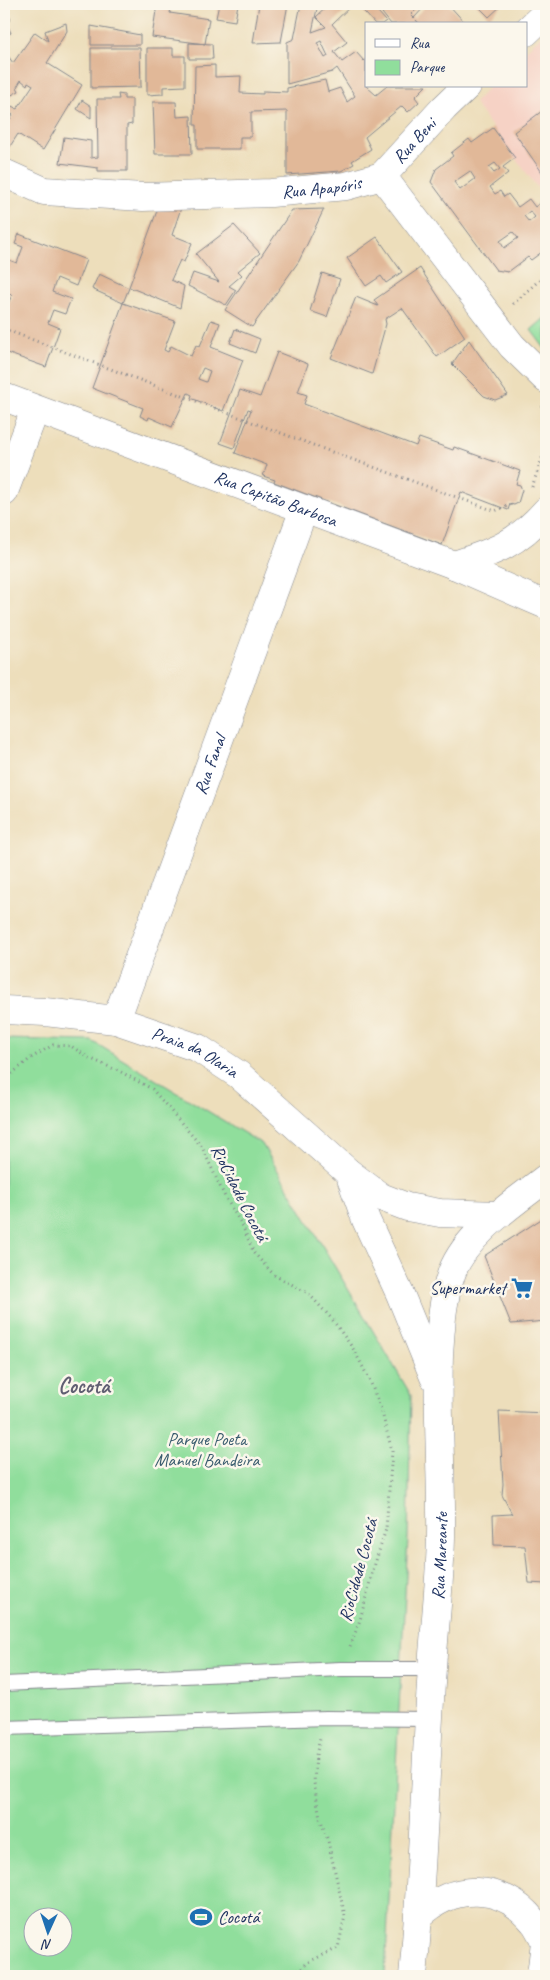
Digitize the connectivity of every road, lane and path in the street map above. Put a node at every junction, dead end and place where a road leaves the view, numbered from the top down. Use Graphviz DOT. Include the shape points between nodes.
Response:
graph roads {
  1 [pos="546,14"];
  2 [pos="528,30"];
  3 [pos="465,88"];
  4 [pos="4,173"];
  5 [pos="382,176"];
  6 [pos="4,329"];
  7 [pos="546,379"];
  8 [pos="4,397"];
  9 [pos="35,410"];
  10 [pos="546,447"];
  11 [pos="532,488"];
  12 [pos="4,492"];
  13 [pos="521,500"];
  14 [pos="304,509"];
  15 [pos="546,512"];
  16 [pos="454,564"];
  17 [pos="546,605"];
  18 [pos="4,1010"];
  19 [pos="116,1020"];
  20 [pos="4,1080"];
  21 [pos="349,1173"];
  22 [pos="546,1178"];
  23 [pos="498,1215"];
  24 [pos="438,1386"];
  25 [pos="341,1669"];
  26 [pos="432,1669"];
  27 [pos="4,1684"];
  28 [pos="326,1718"];
  29 [pos="430,1719"];
  30 [pos="4,1728"];
  31 [pos="419,1916"];
  32 [pos="545,1937"];
  33 [pos="295,1976"];
  34 [pos="413,1976"];
  35 [pos="541,1976"];
  1 -- 2 [label="street"];
  3 -- 5 [label="street, Rua Beni"];
  4 -- 5 [label="street, Rua Apapóris" via="44,191 143,197 272,193 346,186"];
  5 -- 7 [label="street, Rua Apapóris" via="512,346"];
  6 -- 13 [label="path" via="494,511"];
  8 -- 9 [label="street, Rua Capitão Barbosa"];
  9 -- 12 [label="street"];
  9 -- 14 [label="street, Rua Capitão Barbosa"];
  10 -- 11 [label="path"];
  14 -- 16 [label="street, Rua Capitão Barbosa"];
  14 -- 19 [label="street, Rua Fanal"];
  15 -- 16 [label="street" via="510,543"];
  16 -- 17 [label="street, Rua Capitão Barbosa"];
  18 -- 19 [label="street, Praia da Olaria"];
  19 -- 21 [label="street, Praia da Olaria" via="198,1048 240,1075"];
  20 -- 25 [label="path, RioCidade Cocotá" via="53,1045 71,1046 152,1089 202,1147 254,1253 274,1275 308,1293 354,1350 381,1409 392,1451 386,1529 360,1620"];
  21 -- 23 [label="street, Praia da Olaria" via="381,1197 407,1207 440,1214"];
  21 -- 24 [label="street, Praia da Olaria"];
  22 -- 23 [label="street, Rua Mareante"];
  23 -- 24 [label="street, Rua Mareante" via="462,1251 450,1277 441,1313"];
  24 -- 26 [label="street, Rua Mareante" via="440,1573"];
  25 -- 26 [label="lane"];
  25 -- 27 [label="lane"];
  26 -- 29 [label="street, Rua Mareante"];
  28 -- 29 [label="lane"];
  28 -- 30 [label="lane"];
  28 -- 33 [label="path" via="316,1755 314,1783 345,1916 338,1948 308,1962"];
  29 -- 31 [label="street, Rua Mareante"];
  31 -- 32 [label="street" via="435,1902 456,1893 478,1891 500,1895 519,1906"];
  31 -- 34 [label="street, Rua Mareante"];
  32 -- 35 [label="street"];
}
